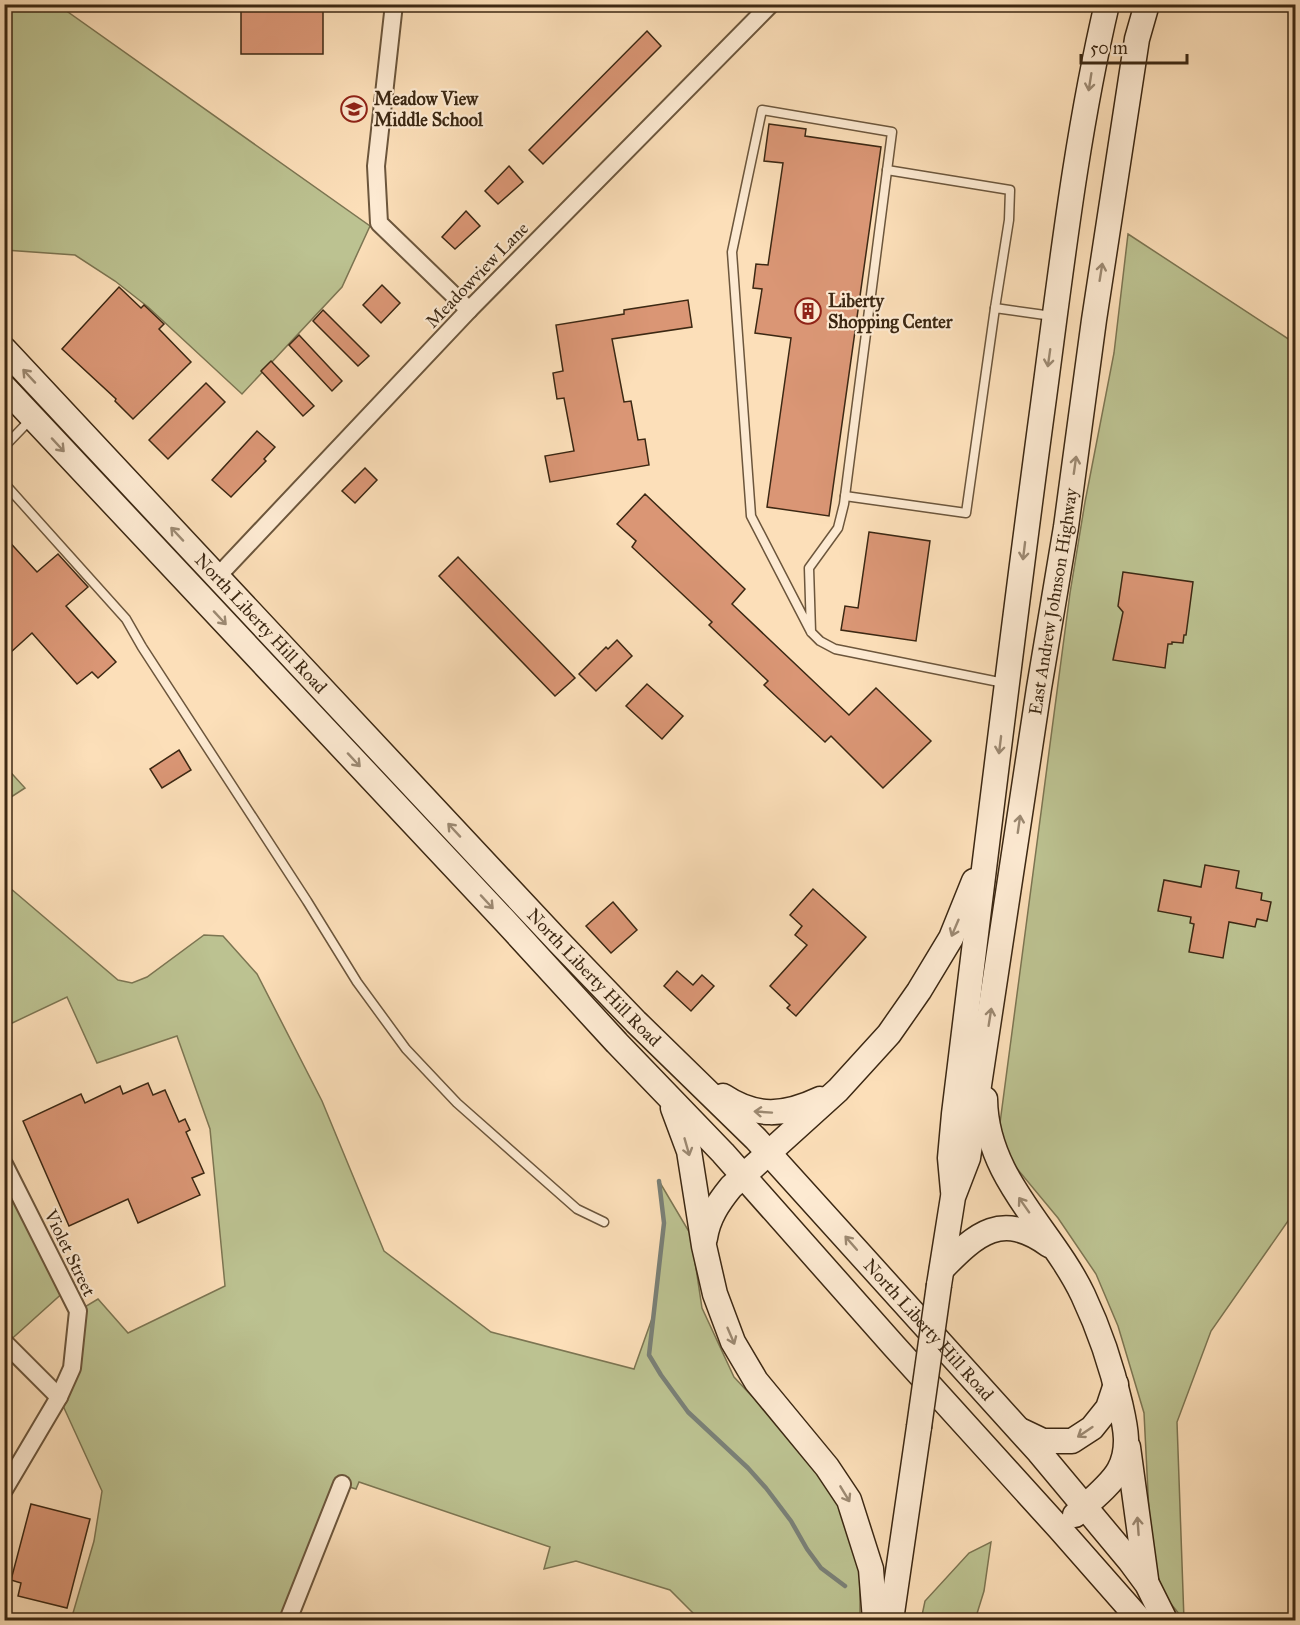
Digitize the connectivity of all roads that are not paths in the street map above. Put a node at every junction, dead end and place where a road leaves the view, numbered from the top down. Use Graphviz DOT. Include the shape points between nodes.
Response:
graph roads {
  1 [pos="394,4"];
  2 [pos="771,4"];
  3 [pos="1107,4"];
  4 [pos="1147,4"];
  5 [pos="887,170"];
  6 [pos="995,308"];
  7 [pos="469,310"];
  8 [pos="1055,316"];
  9 [pos="1094,320"];
  10 [pos="4,350"];
  11 [pos="4,387"];
  12 [pos="33,417"];
  13 [pos="4,447"];
  14 [pos="4,483"];
  15 [pos="845,496"];
  16 [pos="217,577"];
  17 [pos="199,595"];
  18 [pos="812,632"];
  19 [pos="1007,684"];
  20 [pos="1039,688"];
  21 [pos="988,833"];
  22 [pos="984,1054"];
  23 [pos="695,1078"];
  24 [pos="838,1090"];
  25 [pos="665,1093"];
  26 [pos="768,1152"];
  27 [pos="4,1164"];
  28 [pos="743,1176"];
  29 [pos="953,1197"];
  30 [pos="604,1222"];
  31 [pos="704,1246"];
  32 [pos="1058,1252"];
  33 [pos="941,1277"];
  34 [pos="4,1342"];
  35 [pos="1116,1384"];
  36 [pos="59,1397"];
  37 [pos="1017,1428"];
  38 [pos="1127,1440"];
  39 [pos="342,1484"];
  40 [pos="4,1490"];
  41 [pos="1085,1506"];
  42 [pos="1059,1528"];
  43 [pos="1147,1584"];
  44 [pos="288,1620"];
  45 [pos="875,1620"];
  46 [pos="891,1620"];
  47 [pos="1140,1620"];
  48 [pos="1165,1620"];
  1 -- 7 [label="street" via="376,166 380,223"];
  2 -- 7 [label="street, Meadowview Lane"];
  3 -- 8 [label="main road, East Andrew Johnson Highway, one-way" via="1093,64"];
  9 -- 4 [label="main road, East Andrew Johnson Highway, one-way" via="1137,39"];
  5 -- 6 [label="lane" via="1010,190"];
  5 -- 15 [label="lane"];
  5 -- 18 [label="lane" via="892,132 762,110 732,252 751,516"];
  6 -- 8 [label="lane"];
  6 -- 15 [label="lane" via="966,513"];
  7 -- 16 [label="street, Meadowview Lane"];
  8 -- 9 [label="main road"];
  8 -- 19 [label="main road, East Andrew Johnson Highway, one-way"];
  20 -- 9 [label="main road, East Andrew Johnson Highway, one-way"];
  16 -- 10 [label="main road, North Liberty Hill Road, one-way"];
  11 -- 12 [label="main road, North Liberty Hill Road"];
  12 -- 13 [label="lane"];
  12 -- 17 [label="main road, North Liberty Hill Road, one-way"];
  14 -- 30 [label="lane" via="126,619 357,982 406,1049 457,1103 577,1209"];
  15 -- 18 [label="lane" via="838,528 809,568"];
  16 -- 17 [label="main road"];
  23 -- 16 [label="main road, North Liberty Hill Road, one-way" via="558,941"];
  17 -- 25 [label="main road, North Liberty Hill Road, one-way"];
  18 -- 19 [label="lane" via="835,649"];
  19 -- 20 [label="main road"];
  19 -- 21 [label="main road, East Andrew Johnson Highway, one-way"];
  22 -- 20 [label="main road, East Andrew Johnson Highway, one-way"];
  21 -- 24 [label="main road, one-way" via="951,938 889,1034"];
  21 -- 29 [label="main road, East Andrew Johnson Highway" via="952,1136"];
  22 -- 29 [label="main road, East Andrew Johnson Highway" via="968,1158"];
  32 -- 22 [label="main road, one-way" via="1019,1199 995,1156 985,1116"];
  24 -- 23 [label="main road, one-way" via="802,1107 760,1113 730,1101"];
  23 -- 26 [label="main road, North Liberty Hill Road"];
  24 -- 26 [label="main road"];
  25 -- 28 [label="main road, North Liberty Hill Road"];
  25 -- 31 [label="main road, one-way" via="689,1151"];
  26 -- 28 [label="main road"];
  37 -- 26 [label="main road, North Liberty Hill Road, one-way"];
  27 -- 36 [label="street, Violet Street" via="78,1311 72,1368"];
  28 -- 31 [label="main road" via="718,1203 707,1224"];
  28 -- 42 [label="main road, North Liberty Hill Road"];
  29 -- 33 [label="main road, East Andrew Johnson Highway"];
  31 -- 45 [label="main road, one-way" via="715,1294 733,1342 756,1381 828,1467 849,1500 871,1569"];
  32 -- 33 [label="main road" via="1035,1235 1011,1227 988,1231 965,1246"];
  32 -- 35 [label="main road" via="1083,1295"];
  33 -- 46 [label="main road, East Andrew Johnson Highway, bridge"];
  34 -- 36 [label="street"];
  35 -- 37 [label="main road, one-way" via="1108,1408 1092,1428 1072,1441 1042,1441"];
  35 -- 38 [label="main road"];
  36 -- 40 [label="street, Violet Street"];
  37 -- 41 [label="main road, North Liberty Hill Road"];
  38 -- 41 [label="main road" via="1119,1471"];
  43 -- 38 [label="main road, one-way"];
  39 -- 44 [label="street"];
  41 -- 42 [label="main road"];
  41 -- 43 [label="main road, North Liberty Hill Road"];
  42 -- 47 [label="main road, North Liberty Hill Road"];
  43 -- 48 [label="main road, North Liberty Hill Road"];
}
